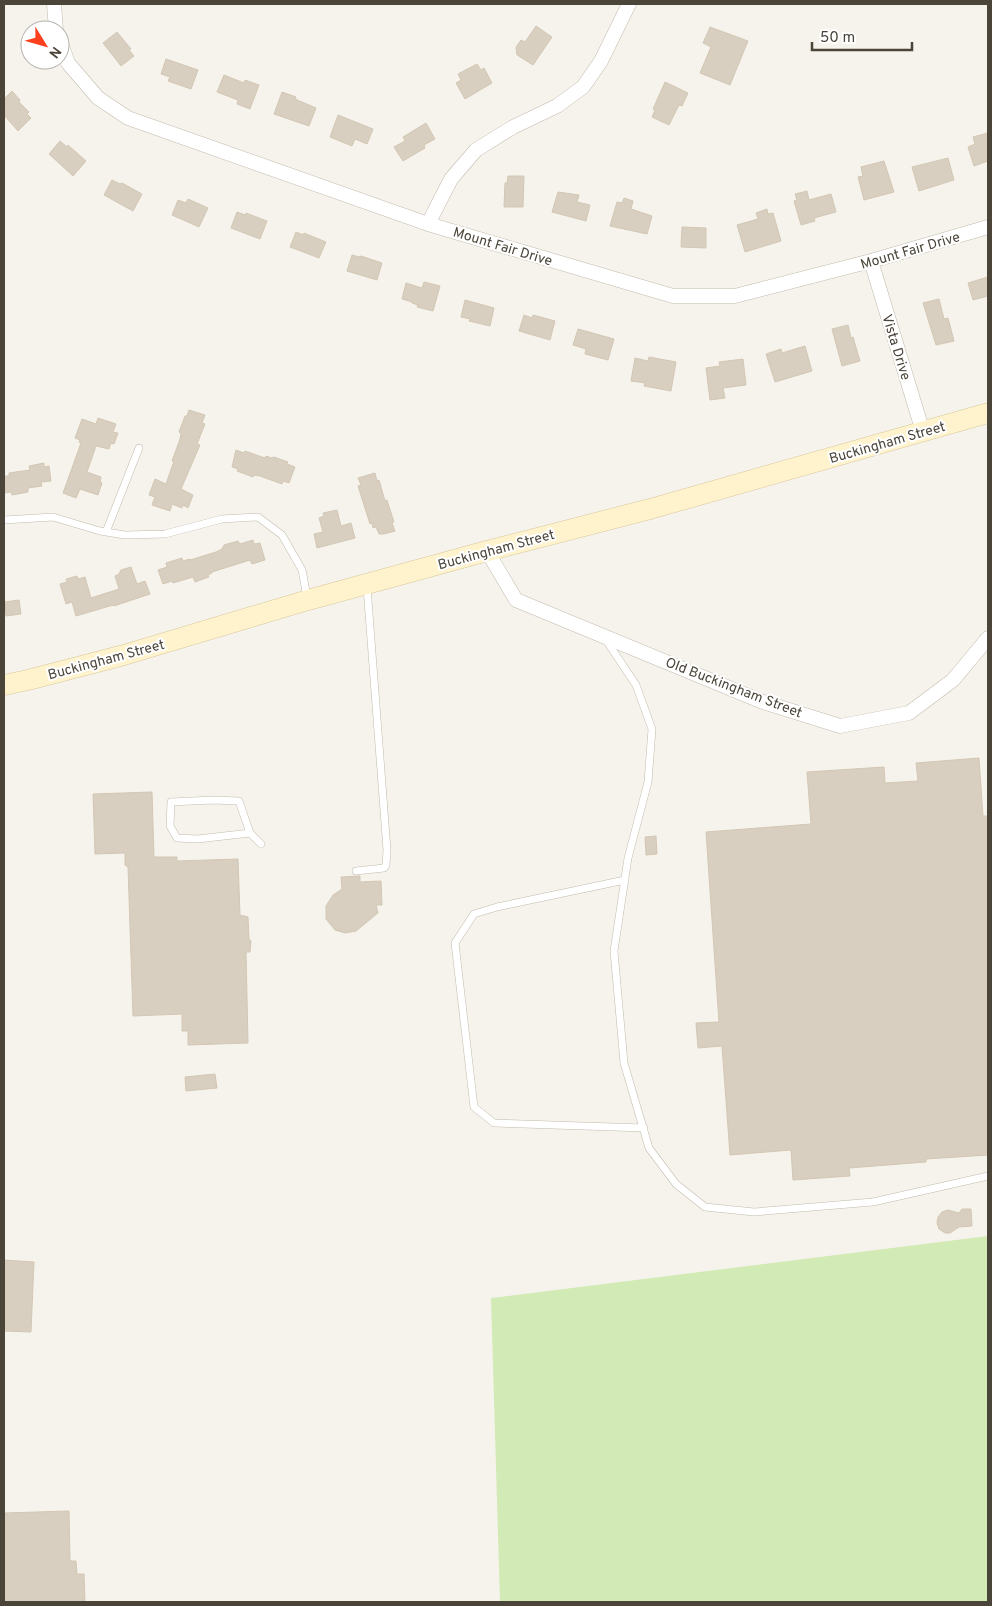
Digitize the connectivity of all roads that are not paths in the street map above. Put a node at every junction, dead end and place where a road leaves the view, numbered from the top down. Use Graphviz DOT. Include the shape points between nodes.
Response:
graph roads {
  1 [pos="54,4"];
  2 [pos="629,4"];
  3 [pos="55,20"];
  4 [pos="70,65"];
  5 [pos="428,224"];
  6 [pos="988,227"];
  7 [pos="871,261"];
  8 [pos="988,413"];
  9 [pos="923,432"];
  10 [pos="139,448"];
  11 [pos="4,520"];
  12 [pos="106,532"];
  13 [pos="486,551"];
  14 [pos="367,584"];
  15 [pos="308,600"];
  16 [pos="604,635"];
  17 [pos="988,640"];
  18 [pos="4,685"];
  19 [pos="250,833"];
  20 [pos="261,844"];
  21 [pos="356,871"];
  22 [pos="625,880"];
  23 [pos="644,1128"];
  24 [pos="988,1176"];
  1 -- 3 [label="street"];
  2 -- 5 [label="street" via="601,61 583,87 557,106 513,127 476,150 451,179"];
  4 -- 5 [label="street, Mount Fair Drive" via="98,98 128,118"];
  5 -- 7 [label="street, Mount Fair Drive" via="673,296 734,296"];
  6 -- 7 [label="street, Mount Fair Drive"];
  7 -- 9 [label="street, Vista Drive"];
  8 -- 9 [label="main road, Buckingham Street"];
  9 -- 13 [label="main road, Buckingham Street" via="650,509"];
  10 -- 12 [label="lane"];
  11 -- 12 [label="lane" via="52,517"];
  12 -- 15 [label="lane" via="165,534 222,519 258,517 282,535 302,570"];
  13 -- 14 [label="main road, Buckingham Street"];
  13 -- 16 [label="street, Old Buckingham Street" via="516,600"];
  14 -- 15 [label="main road, Buckingham Street"];
  14 -- 21 [label="lane" via="387,850 384,868"];
  15 -- 18 [label="main road, Buckingham Street" via="124,655"];
  16 -- 17 [label="street, Old Buckingham Street" via="763,702 840,726 909,713 953,680"];
  16 -- 22 [label="lane" via="636,685 652,729 648,782"];
  19 -- 19 [label="lane" via="177,838 170,826 171,802 239,801"];
  19 -- 20 [label="lane"];
  22 -- 23 [label="lane" via="614,951 624,1063"];
  22 -- 23 [label="lane" via="474,914 455,943 474,1107 494,1123"];
  23 -- 24 [label="lane" via="649,1148 676,1184 705,1207 754,1212 873,1202"];
}
